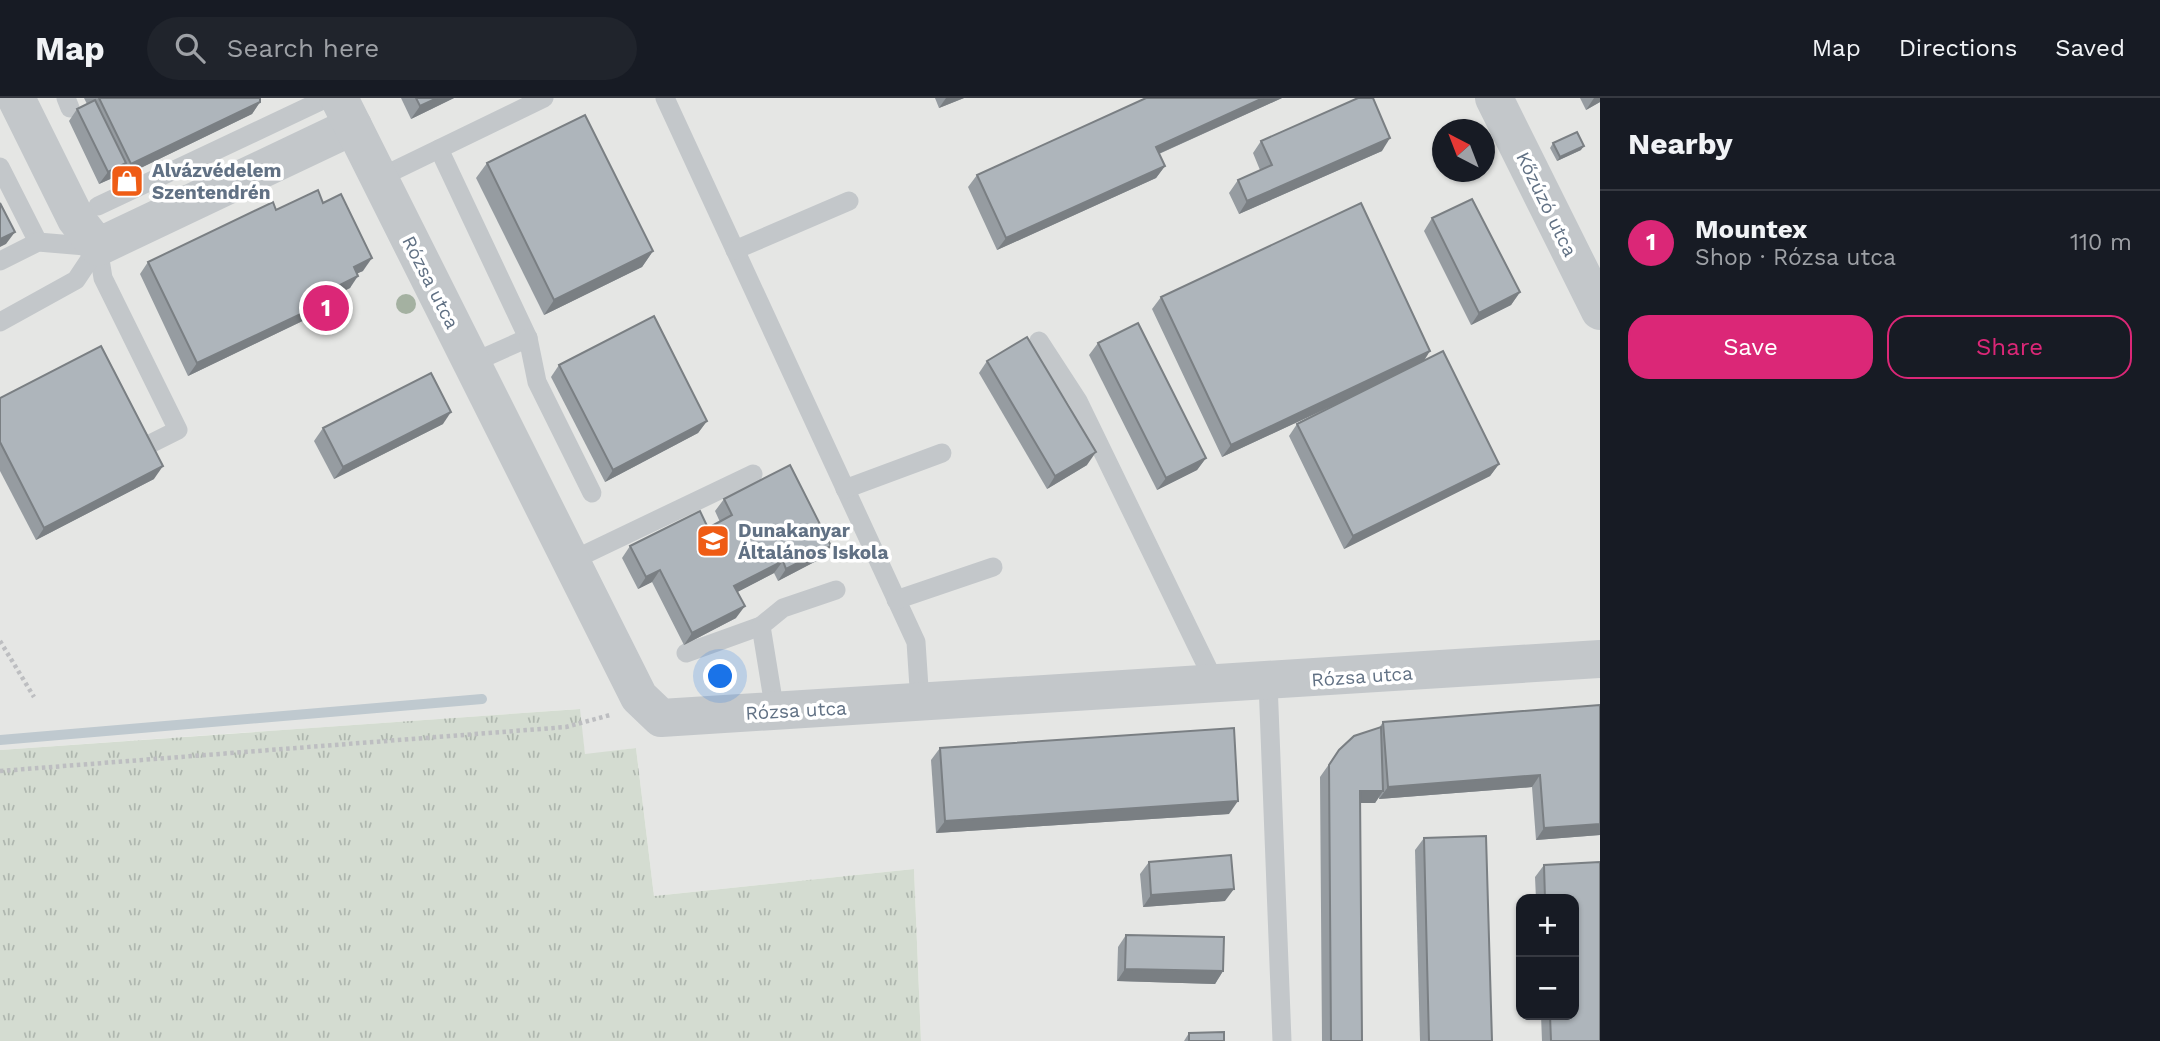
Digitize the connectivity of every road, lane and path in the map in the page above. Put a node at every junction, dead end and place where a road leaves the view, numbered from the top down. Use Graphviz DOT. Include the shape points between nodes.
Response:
graph roads {
  1 [pos="16,98"];
  2 [pos="327,98"];
  3 [pos="544,98"];
  4 [pos="665,98"];
  5 [pos="1494,98"];
  6 [pos="346,112"];
  7 [pos="439,149"];
  8 [pos="0,167"];
  9 [pos="379,178"];
  10 [pos="849,201"];
  11 [pos="114,240"];
  12 [pos="38,242"];
  13 [pos="735,250"];
  14 [pos="0,261"];
  15 [pos="1600,311"];
  16 [pos="0,321"];
  17 [pos="528,338"];
  18 [pos="1039,341"];
  19 [pos="472,363"];
  20 [pos="148,445"];
  21 [pos="942,453"];
  22 [pos="753,474"];
  23 [pos="845,489"];
  24 [pos="592,493"];
  25 [pos="571,561"];
  26 [pos="993,567"];
  27 [pos="836,590"];
  28 [pos="897,600"];
  29 [pos="761,626"];
  30 [pos="0,642"];
  31 [pos="686,653"];
  32 [pos="1600,659"];
  33 [pos="1268,682"];
  34 [pos="1216,685"];
  35 [pos="34,697"];
  36 [pos="920,703"];
  37 [pos="648,706"];
  38 [pos="775,712"];
  39 [pos="0,771"];
  40 [pos="1282,1041"];
  1 -- 11 [label="street" via="76,219"];
  2 -- 11 [label="lane" via="105,202"];
  3 -- 7 [label="lane"];
  4 -- 13 [label="lane"];
  5 -- 15 [label="street, Kőzúzó utca"];
  6 -- 9 [label="street, Rózsa utca"];
  6 -- 11 [label="street, Rózsa utca"];
  7 -- 9 [label="lane"];
  7 -- 17 [label="lane"];
  8 -- 12 [label="lane"];
  9 -- 19 [label="street, Rózsa utca"];
  10 -- 13 [label="lane"];
  11 -- 12 [label="lane"];
  11 -- 16 [label="lane" via="76,280"];
  11 -- 20 [label="lane" via="103,278 178,430"];
  12 -- 14 [label="lane"];
  13 -- 23 [label="lane"];
  17 -- 19 [label="lane"];
  17 -- 24 [label="lane" via="537,382"];
  18 -- 34 [label="lane" via="1078,401"];
  19 -- 25 [label="street, Rózsa utca"];
  21 -- 23 [label="lane"];
  22 -- 25 [label="lane"];
  23 -- 28 [label="lane"];
  25 -- 37 [label="street, Rózsa utca" via="639,697"];
  26 -- 28 [label="lane"];
  27 -- 29 [label="lane" via="783,608"];
  28 -- 36 [label="lane" via="916,642"];
  29 -- 31 [label="lane"];
  29 -- 38 [label="lane"];
  30 -- 35 [label="path"];
  32 -- 33 [label="street, Rózsa utca"];
  33 -- 34 [label="street, Rózsa utca"];
  33 -- 40 [label="lane"];
  34 -- 36 [label="street, Rózsa utca"];
  36 -- 38 [label="street, Rózsa utca"];
  37 -- 38 [label="street, Rózsa utca" via="661,718"];
  37 -- 39 [label="path" via="566,727"];
}
